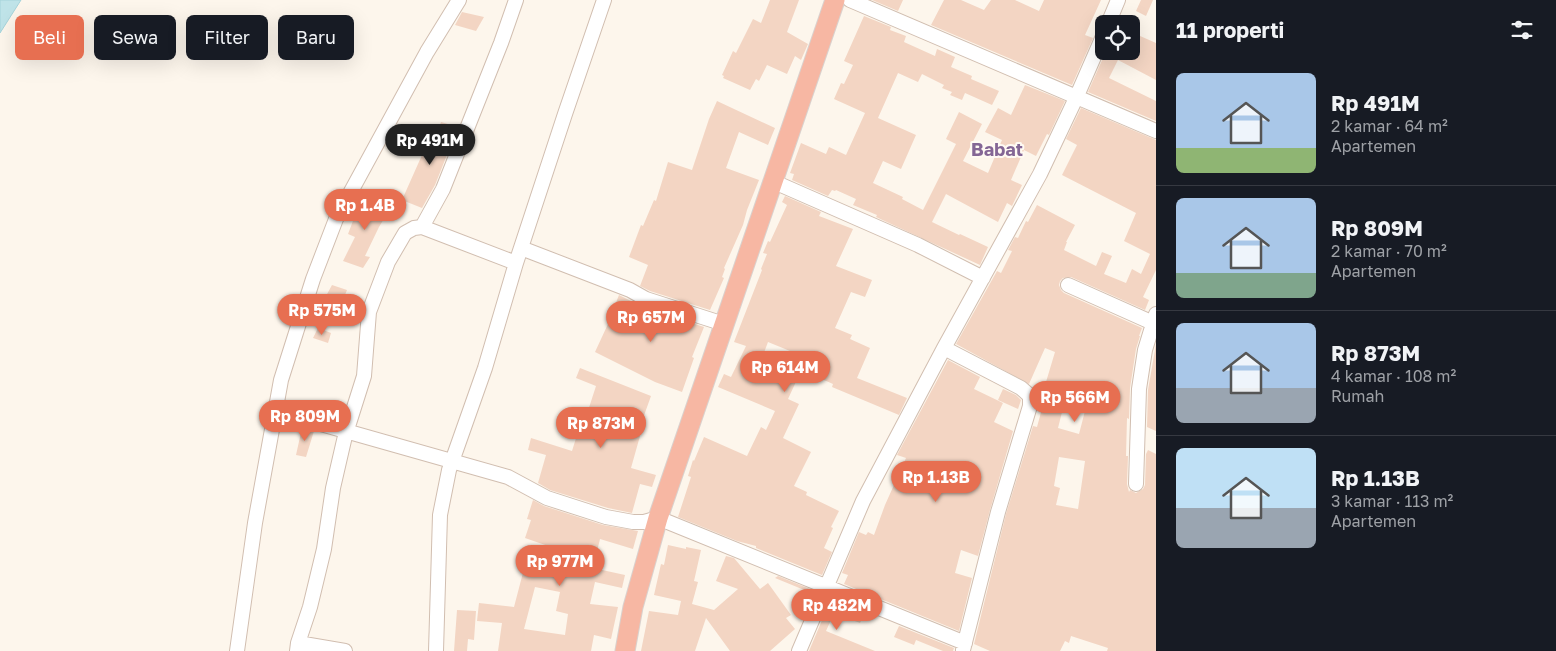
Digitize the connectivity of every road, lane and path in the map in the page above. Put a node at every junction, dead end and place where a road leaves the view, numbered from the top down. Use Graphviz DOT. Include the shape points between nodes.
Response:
graph roads {
  1 [pos="459,0"];
  2 [pos="516,0"];
  3 [pos="604,0"];
  4 [pos="835,0"];
  5 [pos="850,0"];
  6 [pos="1118,0"];
  7 [pos="1112,15"];
  8 [pos="1095,55"];
  9 [pos="1076,98"];
  10 [pos="1156,132"];
  11 [pos="772,181"];
  12 [pos="422,227"];
  13 [pos="521,248"];
  14 [pos="516,263"];
  15 [pos="983,278"];
  16 [pos="1068,285"];
  17 [pos="1155,318"];
  18 [pos="724,324"];
  19 [pos="944,348"];
  20 [pos="276,411"];
  21 [pos="346,431"];
  22 [pos="452,462"];
  23 [pos="1136,484"];
  24 [pos="658,518"];
  25 [pos="826,587"];
  26 [pos="298,647"];
  27 [pos="964,647"];
  28 [pos="324,650"];
  29 [pos="237,651"];
  30 [pos="345,651"];
  31 [pos="436,651"];
  32 [pos="625,651"];
  33 [pos="799,651"];
  1 -- 20 [label="street" via="336,219 297,326 281,380"];
  2 -- 12 [label="street" via="443,190"];
  3 -- 13 [label="street"];
  4 -- 11 [label="highway"];
  5 -- 9 [label="street"];
  6 -- 7 [label="street"];
  8 -- 9 [label="street"];
  9 -- 10 [label="street"];
  9 -- 15 [label="street" via="1040,174"];
  11 -- 15 [label="street" via="918,245"];
  11 -- 18 [label="highway"];
  12 -- 14 [label="street"];
  12 -- 21 [label="street" via="405,233 388,262 369,312 364,376"];
  13 -- 14 [label="street"];
  13 -- 18 [label="street" via="646,299"];
  14 -- 22 [label="street" via="485,368"];
  15 -- 19 [label="street"];
  16 -- 17 [label="street"];
  17 -- 23 [label="street" via="1145,350 1139,389"];
  18 -- 24 [label="highway"];
  19 -- 25 [label="street" via="863,501"];
  19 -- 27 [label="street" via="1021,388 1030,396 1030,406 998,512"];
  20 -- 21 [label="street"];
  20 -- 29 [label="street" via="255,523"];
  21 -- 22 [label="street"];
  21 -- 26 [label="street" via="322,557"];
  22 -- 24 [label="street" via="508,477 547,498 606,517 633,522"];
  22 -- 31 [label="street" via="440,515"];
  24 -- 25 [label="street"];
  24 -- 32 [label="highway" via="633,607"];
  25 -- 27 [label="street"];
  25 -- 33 [label="street"];
  26 -- 28 [label="street"];
  28 -- 30 [label="street"];
}
